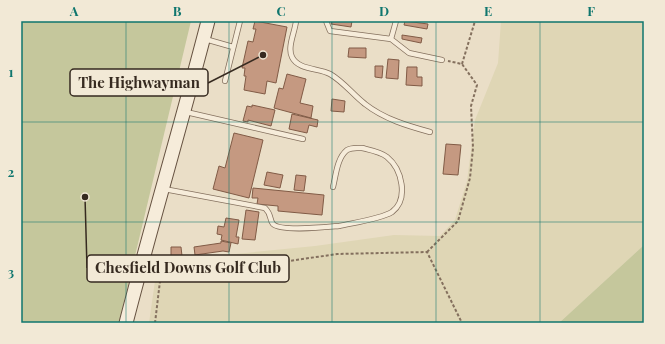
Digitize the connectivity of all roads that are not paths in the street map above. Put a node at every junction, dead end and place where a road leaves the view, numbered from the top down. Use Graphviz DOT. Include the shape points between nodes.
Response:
graph roads {
  1 [pos="208,21"];
  2 [pos="240,21"];
  3 [pos="296,21"];
  4 [pos="326,21"];
  5 [pos="396,21"];
  6 [pos="204,39"];
  7 [pos="391,39"];
  8 [pos="233,47"];
  9 [pos="442,60"];
  10 [pos="225,81"];
  11 [pos="184,111"];
  12 [pos="430,132"];
  13 [pos="303,139"];
  14 [pos="333,186"];
  15 [pos="162,188"];
  16 [pos="126,323"];
  1 -- 6 [label="main road"];
  2 -- 8 [label="lane"];
  3 -- 12 [label="lane" via="290,52 295,62 330,74 380,114"];
  4 -- 7 [label="lane" via="330,30"];
  5 -- 7 [label="lane"];
  6 -- 8 [label="lane"];
  6 -- 11 [label="main road"];
  7 -- 9 [label="lane" via="409,53"];
  8 -- 10 [label="lane"];
  11 -- 13 [label="lane"];
  11 -- 15 [label="main road"];
  14 -- 15 [label="lane" via="340,158 353,147 379,153 388,158 397,171 402,187 401,198 390,213 368,220 337,226 292,229 274,225 270,213 265,208"];
  15 -- 16 [label="main road"];
}
